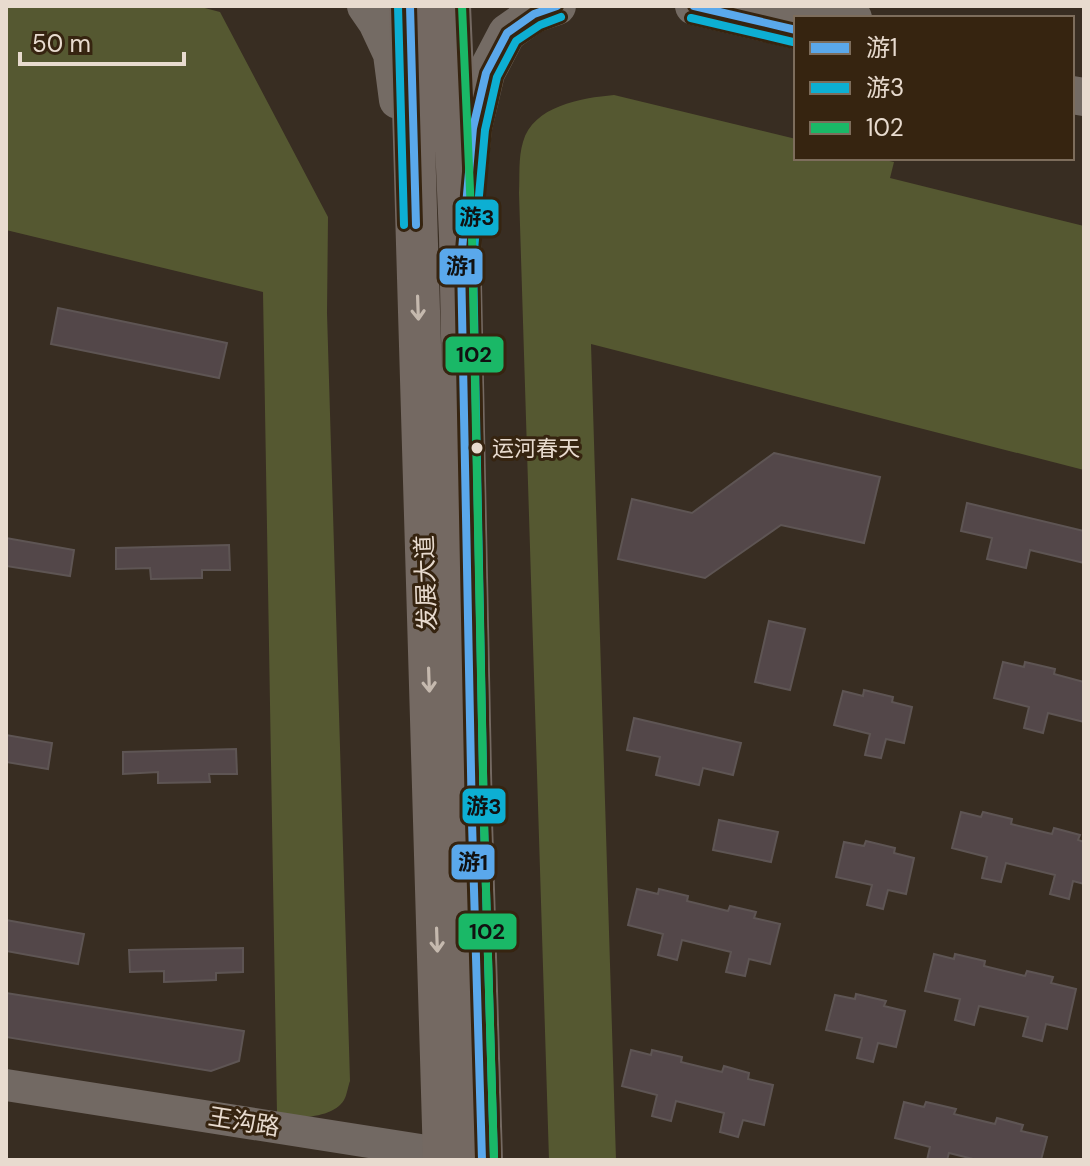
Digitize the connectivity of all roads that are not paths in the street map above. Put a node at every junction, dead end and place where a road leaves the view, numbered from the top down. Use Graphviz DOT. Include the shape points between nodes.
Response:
graph roads {
  1 [pos="366,6"];
  2 [pos="410,6"];
  3 [pos="450,6"];
  4 [pos="557,6"];
  5 [pos="694,6"];
  6 [pos="801,6"];
  7 [pos="844,16"];
  8 [pos="794,30"];
  9 [pos="417,261"];
  10 [pos="461,261"];
  11 [pos="6,1085"];
  12 [pos="463,1158"];
  1 -- 9 [label="main road" via="392,54"];
  2 -- 9 [label="main road, 发展大道"];
  3 -- 10 [label="main road, 发展大道"];
  4 -- 10 [label="main road" via="507,33 486,73 473,128"];
  5 -- 8 [label="main road"];
  6 -- 7 [label="main road"];
  9 -- 12 [label="main road, 发展大道, one-way"];
  10 -- 12 [label="main road, 发展大道" via="471,807"];
  11 -- 12 [label="street, 王沟路"];
}
